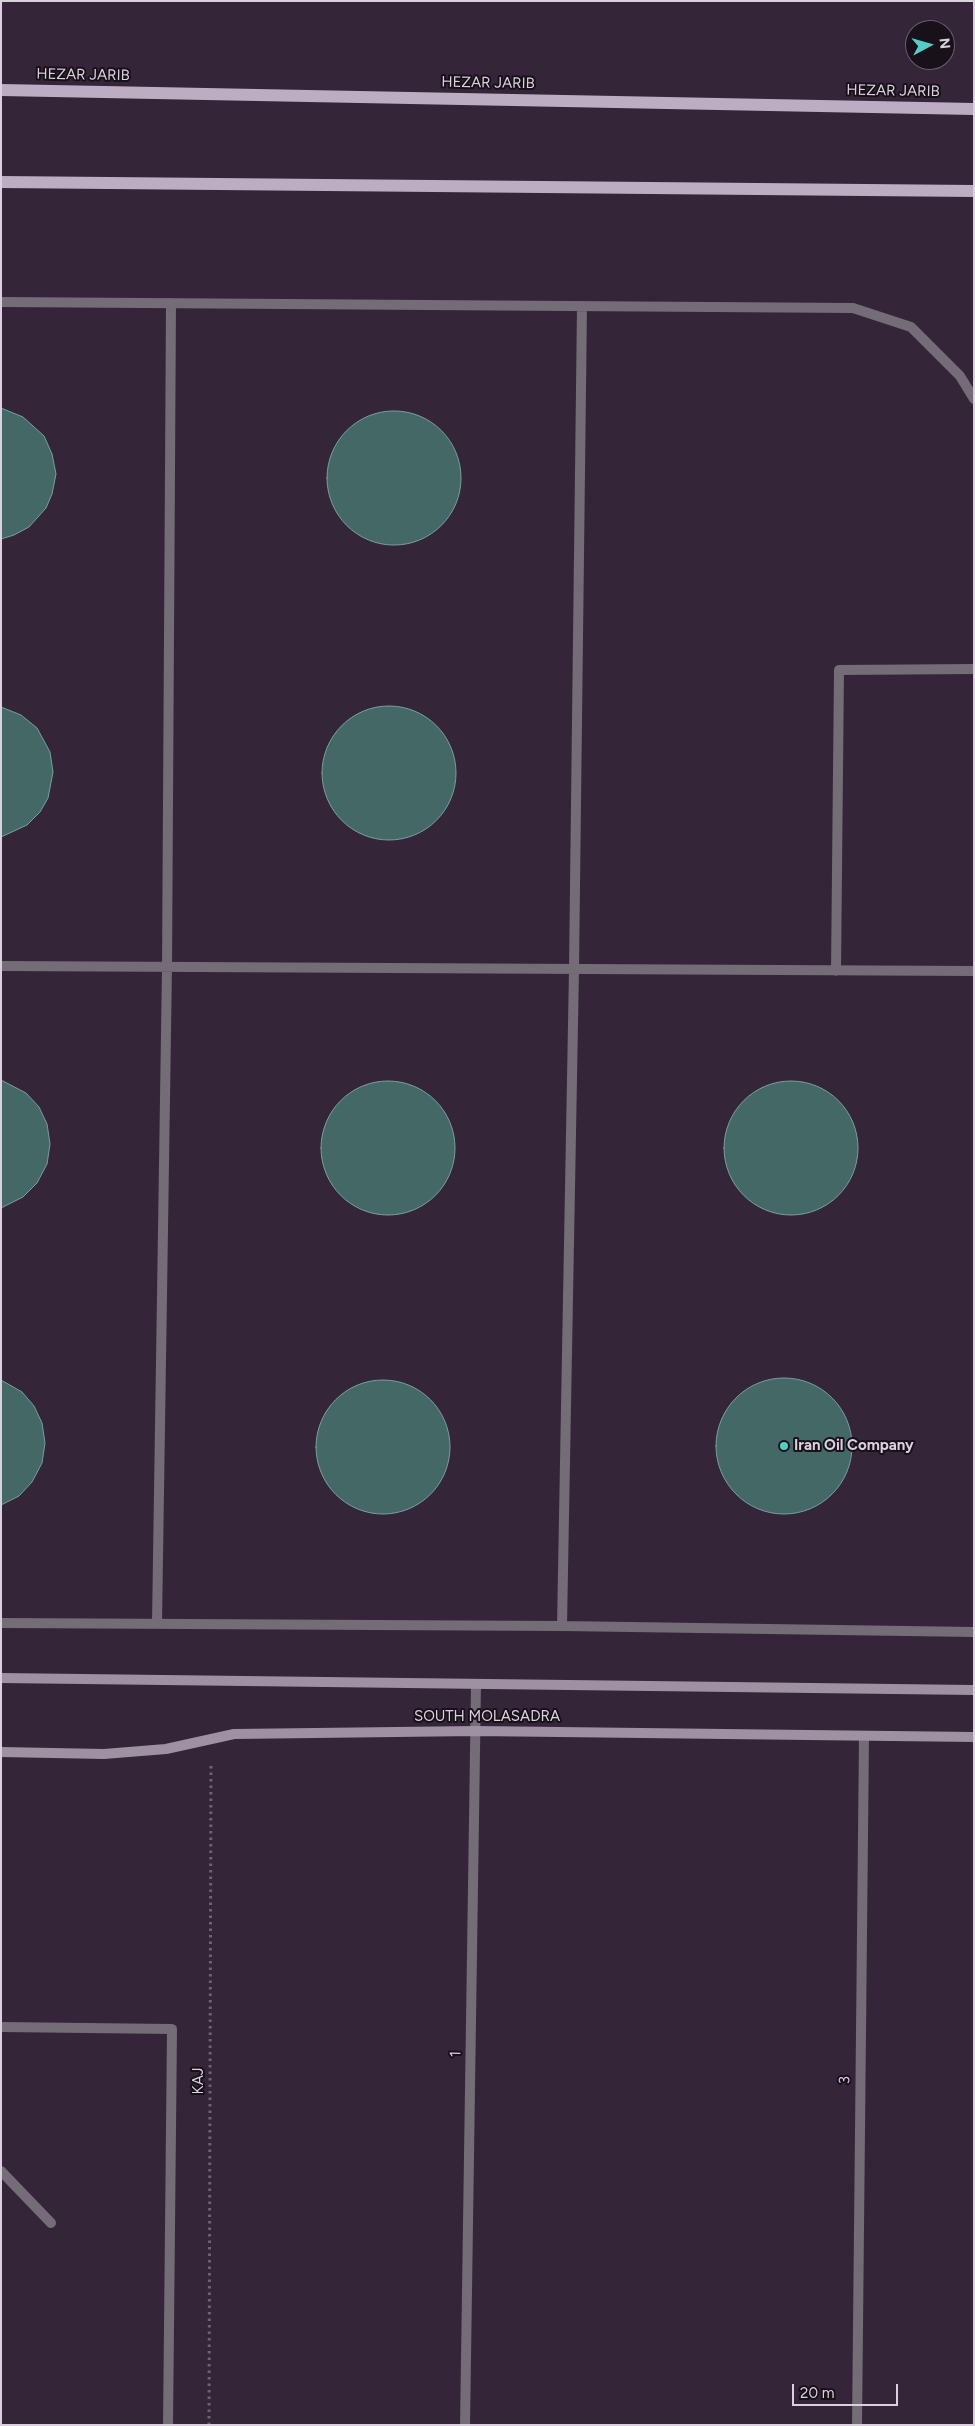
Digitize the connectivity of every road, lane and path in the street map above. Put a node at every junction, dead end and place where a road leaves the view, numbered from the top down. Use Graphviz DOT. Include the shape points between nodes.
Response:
graph roads {
  1 [pos="1,90"];
  2 [pos="974,109"];
  3 [pos="1,182"];
  4 [pos="974,191"];
  5 [pos="1,302"];
  6 [pos="171,303"];
  7 [pos="582,306"];
  8 [pos="974,399"];
  9 [pos="974,669"];
  10 [pos="1,966"];
  11 [pos="167,968"];
  12 [pos="574,970"];
  13 [pos="836,971"];
  14 [pos="974,971"];
  15 [pos="157,1623"];
  16 [pos="1,1624"];
  17 [pos="562,1626"];
  18 [pos="974,1632"];
  19 [pos="1,1678"];
  20 [pos="476,1684"];
  21 [pos="974,1690"];
  22 [pos="476,1731"];
  23 [pos="864,1736"];
  24 [pos="974,1737"];
  25 [pos="211,1738"];
  26 [pos="1,1752"];
  27 [pos="1,2027"];
  28 [pos="1,2171"];
  29 [pos="51,2224"];
  30 [pos="168,2425"];
  31 [pos="209,2425"];
  32 [pos="465,2425"];
  33 [pos="857,2425"];
  1 -- 2 [label="main road, HEZAR JARIB"];
  3 -- 4 [label="main road"];
  5 -- 6 [label="street"];
  6 -- 7 [label="street"];
  6 -- 11 [label="street"];
  7 -- 8 [label="street" via="853,308 911,327 960,376"];
  7 -- 12 [label="street"];
  9 -- 13 [label="street" via="839,670"];
  10 -- 11 [label="street"];
  11 -- 12 [label="street"];
  11 -- 15 [label="street"];
  12 -- 13 [label="street"];
  12 -- 17 [label="street"];
  13 -- 14 [label="street"];
  15 -- 16 [label="street"];
  15 -- 17 [label="street"];
  17 -- 18 [label="street"];
  19 -- 20 [label="street"];
  20 -- 21 [label="street"];
  20 -- 22 [label="street, 1"];
  22 -- 23 [label="street, SOUTH MOLASADRA"];
  22 -- 25 [label="street, SOUTH MOLASADRA" via="234,1734"];
  22 -- 32 [label="street, 1"];
  23 -- 24 [label="street, SOUTH MOLASADRA"];
  23 -- 33 [label="street, 3"];
  25 -- 26 [label="street, SOUTH MOLASADRA" via="166,1749 104,1754"];
  25 -- 31 [label="path, KAJ"];
  27 -- 30 [label="street" via="172,2029"];
  28 -- 29 [label="street"];
}
